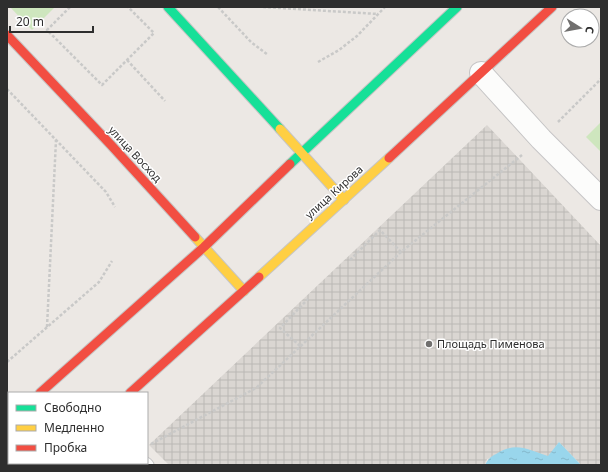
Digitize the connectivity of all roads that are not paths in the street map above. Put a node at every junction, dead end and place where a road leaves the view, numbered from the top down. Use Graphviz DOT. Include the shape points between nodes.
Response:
graph roads {
  1 [pos="168,7"];
  2 [pos="457,7"];
  3 [pos="552,7"];
  4 [pos="7,35"];
  5 [pos="481,73"];
  6 [pos="301,154"];
  7 [pos="601,199"];
  8 [pos="344,200"];
  9 [pos="204,246"];
  10 [pos="244,291"];
  11 [pos="41,392"];
  12 [pos="131,392"];
  1 -- 6 [label="main road"];
  2 -- 6 [label="main road"];
  3 -- 5 [label="main road, улица Кирова"];
  4 -- 9 [label="main road, улица Восход"];
  5 -- 7 [label="street" via="541,139"];
  5 -- 8 [label="main road, улица Кирова"];
  6 -- 8 [label="main road"];
  6 -- 9 [label="main road"];
  8 -- 10 [label="main road, улица Кирова"];
  9 -- 10 [label="main road, улица Восход"];
  9 -- 11 [label="main road"];
  10 -- 12 [label="main road, улица Кирова"];
}
